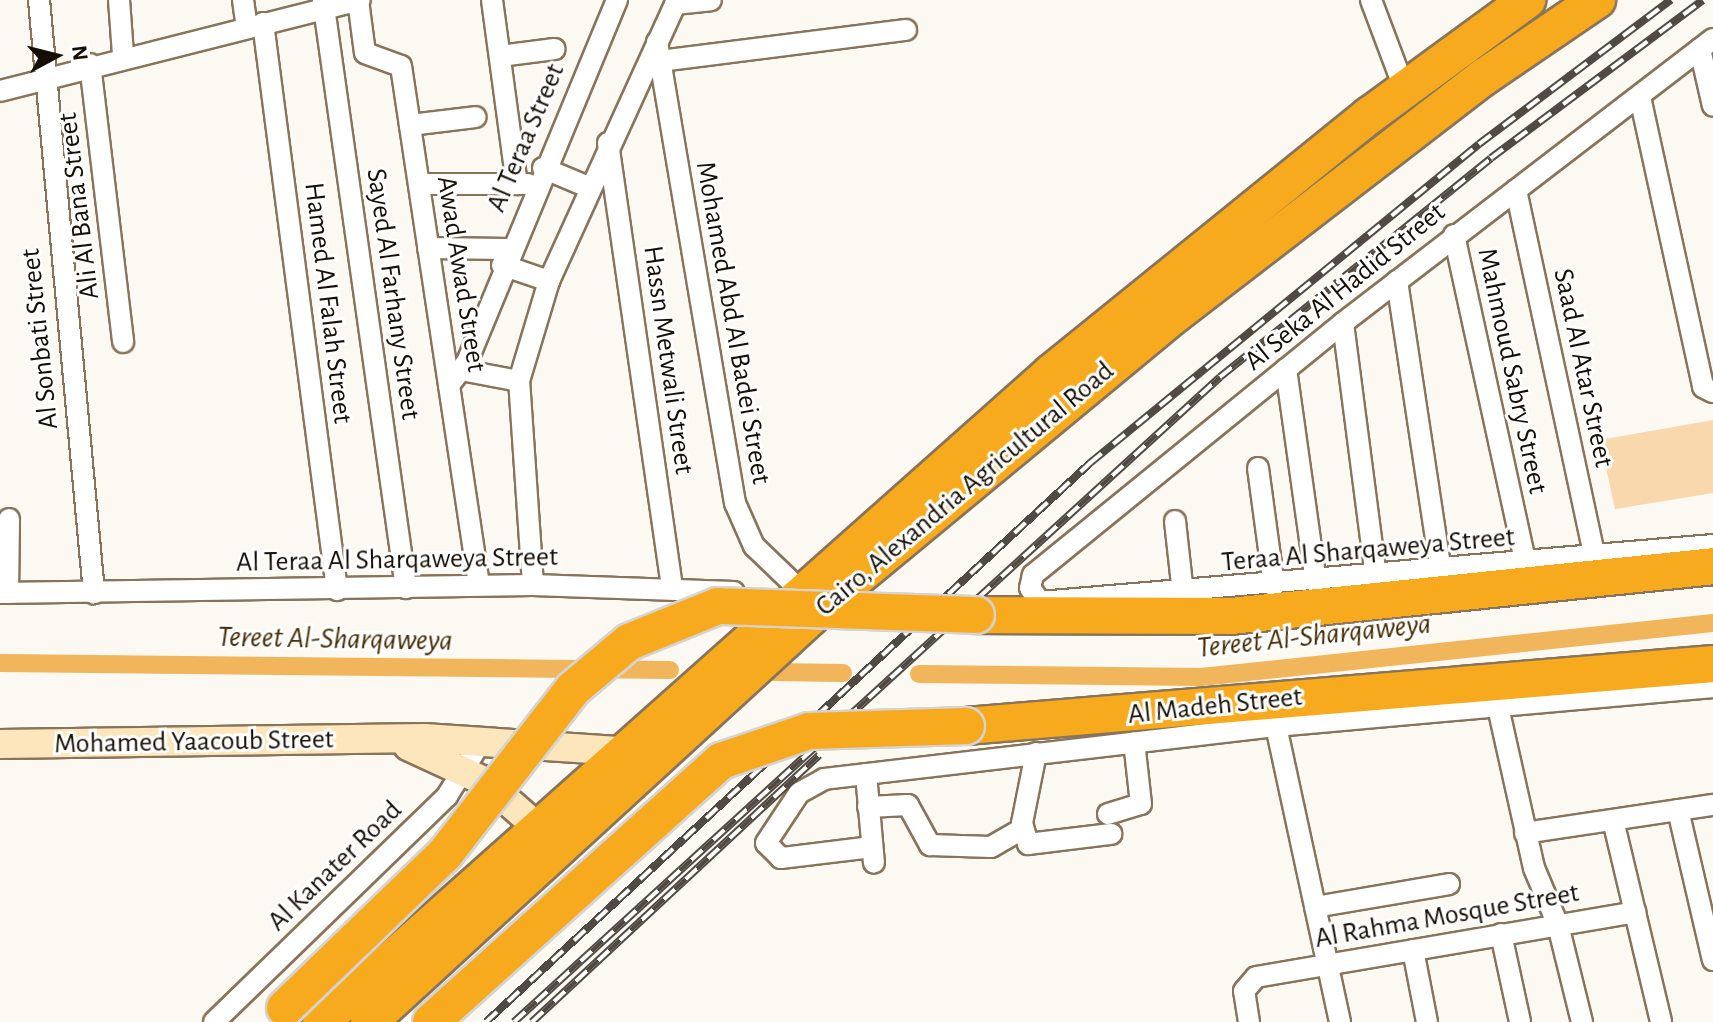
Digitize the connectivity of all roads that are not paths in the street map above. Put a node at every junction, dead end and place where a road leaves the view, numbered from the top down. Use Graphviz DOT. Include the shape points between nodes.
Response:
graph roads {
  1 [pos="39,0"];
  2 [pos="119,0"];
  3 [pos="243,0"];
  4 [pos="359,0"];
  5 [pos="492,0"];
  6 [pos="617,0"];
  7 [pos="711,0"];
  8 [pos="1371,0"];
  9 [pos="1527,0"];
  10 [pos="1597,0"];
  11 [pos="676,2"];
  12 [pos="323,4"];
  13 [pos="292,8"];
  14 [pos="255,25"];
  15 [pos="906,30"];
  16 [pos="1706,44"];
  17 [pos="555,49"];
  18 [pos="658,51"];
  19 [pos="123,54"];
  20 [pos="500,56"];
  21 [pos="90,64"];
  22 [pos="42,79"];
  23 [pos="1404,88"];
  24 [pos="0,91"];
  25 [pos="1640,97"];
  26 [pos="1713,106"];
  27 [pos="476,117"];
  28 [pos="410,125"];
  29 [pos="608,143"];
  30 [pos="532,179"];
  31 [pos="419,184"];
  32 [pos="588,187"];
  33 [pos="1516,190"];
  34 [pos="1454,235"];
  35 [pos="428,248"];
  36 [pos="505,257"];
  37 [pos="549,281"];
  38 [pos="1397,281"];
  39 [pos="1343,323"];
  40 [pos="123,342"];
  41 [pos="1286,369"];
  42 [pos="455,378"];
  43 [pos="519,381"];
  44 [pos="1713,392"];
  45 [pos="1258,468"];
  46 [pos="9,519"];
  47 [pos="1175,521"];
  48 [pos="1713,545"];
  49 [pos="1595,558"];
  50 [pos="1526,566"];
  51 [pos="1713,566"];
  52 [pos="1441,573"];
  53 [pos="1376,578"];
  54 [pos="1316,583"];
  55 [pos="479,585"];
  56 [pos="533,585"];
  57 [pos="672,586"];
  58 [pos="1274,586"];
  59 [pos="406,588"];
  60 [pos="337,590"];
  61 [pos="4,593"];
  62 [pos="94,593"];
  63 [pos="1031,593"];
  64 [pos="1183,593"];
  65 [pos="797,595"];
  66 [pos="1713,664"];
  67 [pos="1713,687"];
  68 [pos="1498,707"];
  69 [pos="1276,726"];
  70 [pos="388,740"];
  71 [pos="482,740"];
  72 [pos="1134,742"];
  73 [pos="0,744"];
  74 [pos="622,751"];
  75 [pos="1036,753"];
  76 [pos="468,771"];
  77 [pos="866,774"];
  78 [pos="1713,805"];
  79 [pos="868,807"];
  80 [pos="1678,810"];
  81 [pos="1613,820"];
  82 [pos="536,826"];
  83 [pos="1022,829"];
  84 [pos="1525,833"];
  85 [pos="1449,884"];
  86 [pos="1315,907"];
  87 [pos="1635,912"];
  88 [pos="1558,925"];
  89 [pos="1501,934"];
  90 [pos="1413,950"];
  91 [pos="1713,960"];
  92 [pos="1327,965"];
  93 [pos="278,1015"];
  94 [pos="214,1022"];
  95 [pos="321,1022"];
  96 [pos="369,1022"];
  97 [pos="431,1022"];
  98 [pos="1249,1022"];
  99 [pos="1340,1022"];
  100 [pos="1427,1022"];
  101 [pos="1520,1022"];
  102 [pos="1582,1022"];
  103 [pos="1661,1022"];
  1 -- 22 [label="street, Al Sonbati Street"];
  2 -- 19 [label="street"];
  3 -- 14 [label="street, Hamed Al Falah Street"];
  4 -- 12 [label="street"];
  4 -- 28 [label="street, Awad Awad Street" via="365,53 399,59"];
  5 -- 20 [label="street"];
  6 -- 30 [label="street, Al Teraa Street"];
  7 -- 11 [label="street"];
  8 -- 23 [label="street"];
  9 -- 23 [label="highway, Cairo, Alexandria Agricultural Road"];
  10 -- 96 [label="highway, Cairo, Alexandria Agricultural Road" via="1484,77 1177,313 837,594"];
  11 -- 18 [label="street"];
  12 -- 13 [label="street"];
  12 -- 59 [label="street, Sayed Al Farhany Street"];
  13 -- 14 [label="street"];
  14 -- 19 [label="street"];
  14 -- 60 [label="street, Hamed Al Falah Street"];
  15 -- 18 [label="street"];
  16 -- 25 [label="street, Al Seka Al Hadid Street"];
  16 -- 26 [label="street"];
  17 -- 20 [label="street"];
  18 -- 29 [label="street"];
  18 -- 65 [label="street, Mohamed Abd Al Badei Street" via="735,503 754,546"];
  19 -- 21 [label="street"];
  20 -- 30 [label="street"];
  21 -- 22 [label="street"];
  21 -- 40 [label="street, Ali Al Bana Street"];
  22 -- 24 [label="street"];
  22 -- 62 [label="street, Al Sonbati Street"];
  23 -- 65 [label="highway, Cairo, Alexandria Agricultural Road" via="1063,363"];
  25 -- 33 [label="street, Al Seka Al Hadid Street"];
  25 -- 44 [label="street" via="1703,387"];
  27 -- 28 [label="street"];
  28 -- 31 [label="street, Awad Awad Street"];
  29 -- 32 [label="street"];
  29 -- 57 [label="street, Hassn Metwali Street"];
  30 -- 31 [label="street"];
  30 -- 32 [label="street"];
  30 -- 36 [label="street, Al Teraa Street"];
  31 -- 35 [label="street, Awad Awad Street"];
  32 -- 37 [label="street"];
  33 -- 34 [label="street, Al Seka Al Hadid Street"];
  33 -- 49 [label="street, Saad Al Atar Street"];
  34 -- 38 [label="street, Al Seka Al Hadid Street"];
  34 -- 50 [label="street, Mahmoud Sabry Street"];
  35 -- 36 [label="street"];
  35 -- 42 [label="street, Awad Awad Street"];
  36 -- 37 [label="street"];
  36 -- 42 [label="street, Al Teraa Street"];
  37 -- 43 [label="street"];
  38 -- 39 [label="street, Al Seka Al Hadid Street"];
  38 -- 52 [label="street"];
  39 -- 41 [label="street, Al Seka Al Hadid Street"];
  39 -- 53 [label="street"];
  41 -- 54 [label="street"];
  41 -- 63 [label="street, Al Seka Al Hadid Street" via="1033,575"];
  42 -- 43 [label="street"];
  42 -- 55 [label="street, Awad Awad Street"];
  43 -- 56 [label="street"];
  45 -- 58 [label="street"];
  46 -- 61 [label="street"];
  47 -- 64 [label="street"];
  48 -- 49 [label="street, Teraa Al Sharqaweya Street"];
  49 -- 50 [label="street, Teraa Al Sharqaweya Street"];
  50 -- 52 [label="street, Teraa Al Sharqaweya Street"];
  51 -- 93 [label="highway, bridge" via="1231,616 718,606 629,642 573,689 438,862"];
  52 -- 53 [label="street, Teraa Al Sharqaweya Street"];
  53 -- 54 [label="street, Teraa Al Sharqaweya Street"];
  54 -- 58 [label="street, Teraa Al Sharqaweya Street"];
  55 -- 56 [label="street, Al Teraa Al Sharqaweya Street"];
  55 -- 59 [label="street, Al Teraa Al Sharqaweya Street"];
  56 -- 57 [label="street, Al Teraa Al Sharqaweya Street"];
  57 -- 65 [label="street, Al Teraa Al Sharqaweya Street"];
  58 -- 64 [label="street, Teraa Al Sharqaweya Street"];
  59 -- 60 [label="street, Al Teraa Al Sharqaweya Street"];
  60 -- 62 [label="street, Al Teraa Al Sharqaweya Street"];
  61 -- 62 [label="street, Al Teraa Al Sharqaweya Street"];
  63 -- 64 [label="street, Teraa Al Sharqaweya Street" via="1040,602"];
  65 -- 74 [label="highway, Cairo, Alexandria Agricultural Road"];
  66 -- 97 [label="highway, bridge" via="966,726 809,731 721,761"];
  67 -- 68 [label="street, Al Madeh Street"];
  68 -- 69 [label="street, Al Madeh Street"];
  68 -- 84 [label="street"];
  69 -- 72 [label="street, Al Madeh Street"];
  69 -- 86 [label="street"];
  70 -- 71 [label="main road, Mohamed Yaacoub Street"];
  70 -- 73 [label="main road, Mohamed Yaacoub Street"];
  70 -- 76 [label="main road, Mohamed Yaacoub Street"];
  71 -- 74 [label="main road, Mohamed Yaacoub Street"];
  71 -- 76 [label="street, Al Kanater Road"];
  72 -- 75 [label="street, Al Madeh Street"];
  72 -- 83 [label="street" via="1141,804 1109,824 1035,848"];
  74 -- 82 [label="highway, Cairo, Alexandria Agricultural Road"];
  75 -- 77 [label="street, Al Madeh Street"];
  75 -- 83 [label="street"];
  76 -- 82 [label="main road, Mohamed Yaacoub Street"];
  76 -- 94 [label="street, Al Kanater Road"];
  77 -- 79 [label="street"];
  77 -- 79 [label="street, Al Madeh Street" via="804,788 768,837 770,853 873,855"];
  78 -- 80 [label="street"];
  79 -- 83 [label="street" via="908,805 927,844 991,847"];
  80 -- 81 [label="street"];
  80 -- 91 [label="street"];
  81 -- 84 [label="street"];
  81 -- 87 [label="street"];
  82 -- 95 [label="highway, Cairo, Alexandria Agricultural Road"];
  84 -- 88 [label="street"];
  85 -- 86 [label="street"];
  86 -- 92 [label="street"];
  87 -- 88 [label="street, Al Rahma Mosque Street"];
  87 -- 103 [label="street"];
  88 -- 89 [label="street, Al Rahma Mosque Street"];
  88 -- 102 [label="street"];
  89 -- 90 [label="street, Al Rahma Mosque Street"];
  89 -- 101 [label="street"];
  90 -- 92 [label="street, Al Rahma Mosque Street"];
  90 -- 100 [label="street"];
  92 -- 98 [label="street, Al Rahma Mosque Street" via="1268,975 1244,991"];
  92 -- 99 [label="street"];
}
